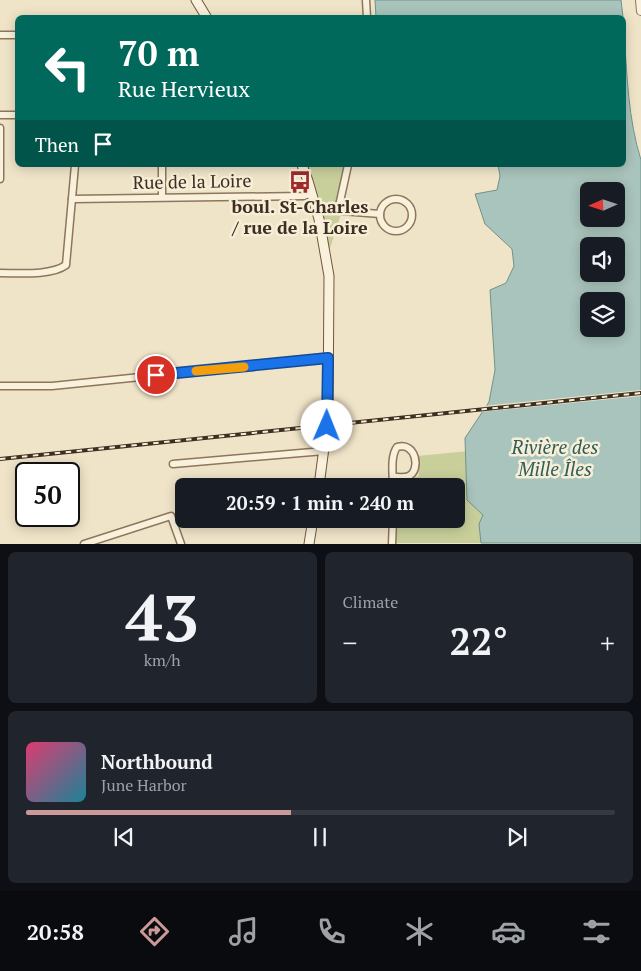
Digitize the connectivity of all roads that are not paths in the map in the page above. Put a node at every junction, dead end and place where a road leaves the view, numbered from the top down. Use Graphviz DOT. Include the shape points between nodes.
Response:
graph roads {
  1 [pos="196,0"];
  2 [pos="366,0"];
  3 [pos="640,0"];
  4 [pos="641,11"];
  5 [pos="205,15"];
  6 [pos="367,15"];
  7 [pos="0,35"];
  8 [pos="15,35"];
  9 [pos="0,115"];
  10 [pos="15,115"];
  11 [pos="0,128"];
  12 [pos="75,167"];
  13 [pos="162,167"];
  14 [pos="303,167"];
  15 [pos="348,167"];
  16 [pos="0,178"];
  17 [pos="312,193"];
  18 [pos="162,197"];
  19 [pos="72,199"];
  20 [pos="380,214"];
  21 [pos="0,273"];
  22 [pos="328,358"];
  23 [pos="0,386"];
  24 [pos="325,447"];
  25 [pos="173,464"];
  26 [pos="393,477"];
  27 [pos="320,478"];
  28 [pos="312,528"];
  29 [pos="392,528"];
  30 [pos="84,544"];
  31 [pos="180,544"];
  32 [pos="309,544"];
  33 [pos="392,544"];
  1 -- 5 [label="main road"];
  2 -- 6 [label="street"];
  3 -- 4 [label="street"];
  7 -- 8 [label="street"];
  9 -- 10 [label="street"];
  11 -- 16 [label="street"];
  12 -- 19 [label="street"];
  13 -- 18 [label="street"];
  14 -- 17 [label="main road"];
  15 -- 20 [label="street" via="339,206 342,211"];
  17 -- 18 [label="street, Rue de la Loire" via="304,196"];
  17 -- 22 [label="main road" via="328,270"];
  18 -- 19 [label="street, Rue de la Loire"];
  19 -- 21 [label="street" via="66,265 60,270"];
  20 -- 20 [label="street" via="387,229 398,231 408,226 412,210 406,202 397,199 387,201"];
  22 -- 23 [label="street" via="52,386"];
  22 -- 24 [label="main road"];
  24 -- 25 [label="street"];
  24 -- 27 [label="main road"];
  26 -- 26 [label="street" via="394,452 397,446 408,446 415,456 413,474"];
  28 -- 32 [label="main road"];
  29 -- 33 [label="street"];
  30 -- 31 [label="street" via="171,516"];
}
